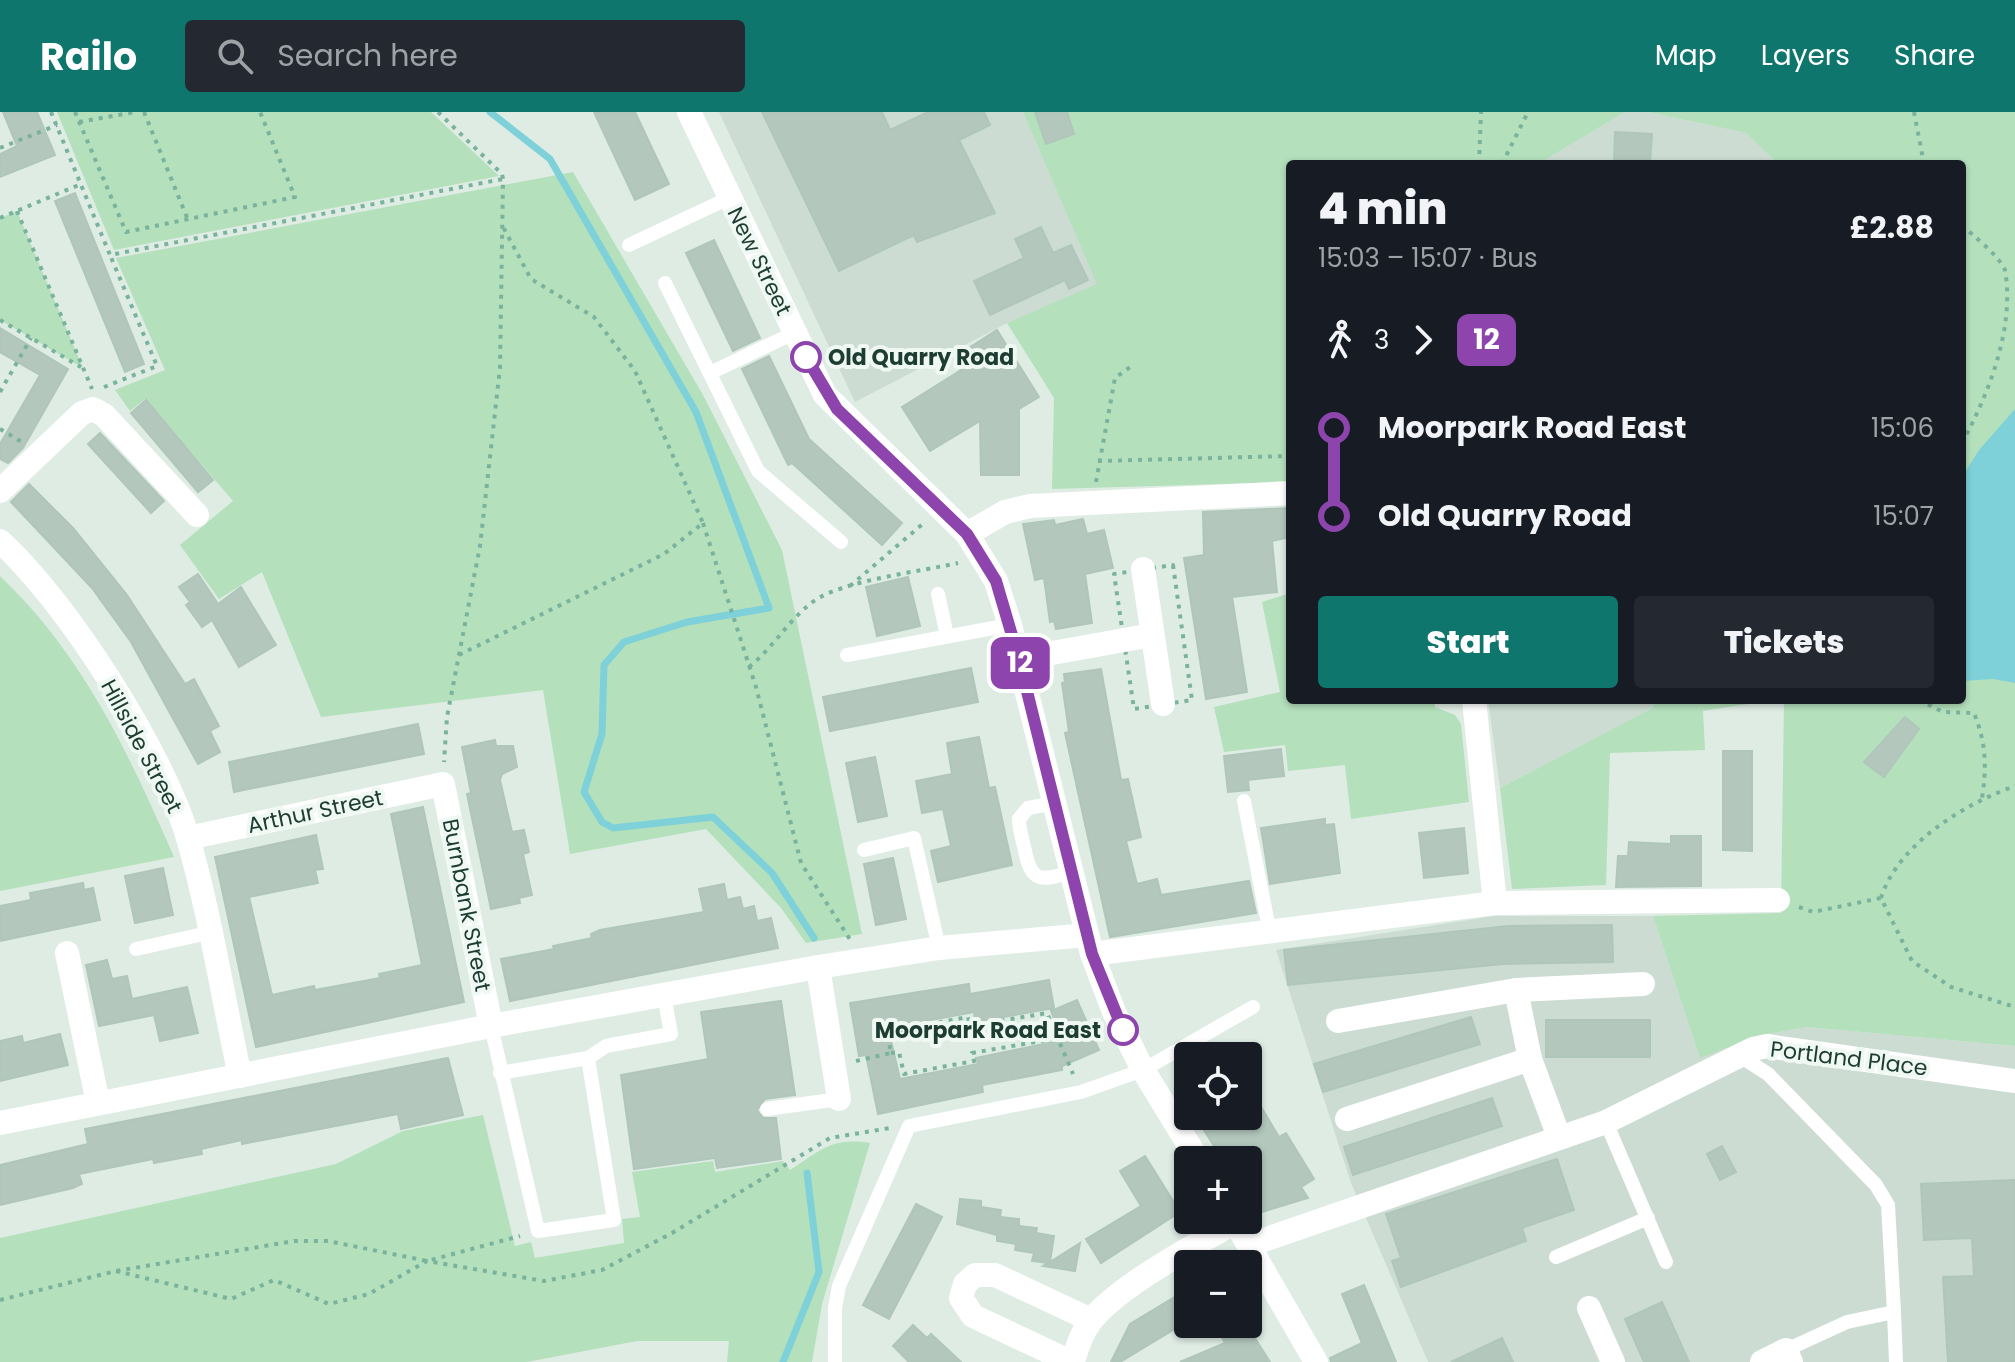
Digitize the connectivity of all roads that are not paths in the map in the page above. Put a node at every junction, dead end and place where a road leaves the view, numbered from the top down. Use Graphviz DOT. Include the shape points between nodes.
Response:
graph roads {
  1 [pos="690,113"];
  2 [pos="729,198"];
  3 [pos="629,245"];
  4 [pos="665,283"];
  5 [pos="794,333"];
  6 [pos="710,373"];
  7 [pos="0,491"];
  8 [pos="1286,493"];
  9 [pos="197,515"];
  10 [pos="967,534"];
  11 [pos="0,541"];
  12 [pos="841,542"];
  13 [pos="1143,569"];
  14 [pos="938,594"];
  15 [pos="1010,625"];
  16 [pos="1152,635"];
  17 [pos="947,636"];
  18 [pos="847,655"];
  19 [pos="1019,659"];
  20 [pos="1163,704"];
  21 [pos="1474,704"];
  22 [pos="443,784"];
  23 [pos="1244,801"];
  24 [pos="1055,803"];
  25 [pos="188,838"];
  26 [pos="864,850"];
  27 [pos="1072,872"];
  28 [pos="1778,900"];
  29 [pos="1495,903"];
  30 [pos="1269,929"];
  31 [pos="208,933"];
  32 [pos="1090,945"];
  33 [pos="939,948"];
  34 [pos="136,949"];
  35 [pos="67,953"];
  36 [pos="818,967"];
  37 [pos="1643,984"];
  38 [pos="1516,990"];
  39 [pos="664,995"];
  40 [pos="1253,1007"];
  41 [pos="1338,1021"];
  42 [pos="491,1026"];
  43 [pos="1740,1056"];
  44 [pos="588,1058"];
  45 [pos="1530,1059"];
  46 [pos="1143,1070"];
  47 [pos="500,1073"];
  48 [pos="240,1076"];
  49 [pos="2015,1081"];
  50 [pos="839,1099"];
  51 [pos="98,1103"];
  52 [pos="767,1109"];
  53 [pos="1347,1119"];
  54 [pos="1606,1122"];
  55 [pos="0,1123"];
  56 [pos="1559,1137"];
  57 [pos="1189,1146"];
  58 [pos="1648,1218"];
  59 [pos="1214,1234"];
  60 [pos="1242,1234"];
  61 [pos="1249,1245"];
  62 [pos="1556,1257"];
  63 [pos="1666,1262"];
  64 [pos="1589,1308"];
  65 [pos="1894,1312"];
  66 [pos="1091,1320"];
  67 [pos="1789,1356"];
  68 [pos="835,1362"];
  69 [pos="1072,1362"];
  70 [pos="1316,1362"];
  71 [pos="1613,1362"];
  72 [pos="1762,1362"];
  73 [pos="1896,1362"];
  1 -- 2 [label="street, New Street"];
  2 -- 3 [label="lane"];
  2 -- 5 [label="street, New Street"];
  4 -- 6 [label="lane"];
  5 -- 6 [label="lane"];
  5 -- 10 [label="street, New Street" via="837,409"];
  6 -- 12 [label="lane" via="758,471"];
  7 -- 9 [label="street" via="93,400"];
  8 -- 10 [label="street" via="1030,506 1005,512"];
  10 -- 15 [label="street, New Street" via="1003,598"];
  11 -- 25 [label="street, Hillside Street" via="101,668 144,740"];
  13 -- 16 [label="street"];
  14 -- 17 [label="lane"];
  15 -- 17 [label="lane"];
  15 -- 19 [label="street, New Street"];
  16 -- 19 [label="street"];
  16 -- 20 [label="street"];
  17 -- 18 [label="lane"];
  19 -- 24 [label="street, New Street"];
  21 -- 29 [label="street"];
  22 -- 25 [label="street, Arthur Street"];
  22 -- 42 [label="street, Burnbank Street"];
  23 -- 30 [label="lane"];
  24 -- 27 [label="street, New Street"];
  24 -- 27 [label="lane" via="1028,808 1019,819 1029,869 1045,879"];
  25 -- 31 [label="street, Hillside Street"];
  26 -- 33 [label="lane" via="914,838"];
  27 -- 32 [label="street, New Street"];
  28 -- 29 [label="street"];
  29 -- 30 [label="street"];
  30 -- 32 [label="street"];
  31 -- 34 [label="lane"];
  31 -- 48 [label="street, Hillside Street"];
  32 -- 33 [label="street"];
  32 -- 46 [label="street, New Street" via="1114,1012"];
  33 -- 36 [label="street"];
  35 -- 51 [label="street"];
  36 -- 39 [label="street"];
  36 -- 50 [label="street"];
  37 -- 38 [label="street"];
  38 -- 41 [label="street"];
  38 -- 45 [label="street"];
  39 -- 42 [label="street"];
  39 -- 44 [label="lane" via="671,1034 606,1046"];
  40 -- 46 [label="lane"];
  42 -- 47 [label="lane"];
  42 -- 48 [label="street"];
  43 -- 49 [label="street, Portland Place" via="1767,1046 1792,1047"];
  43 -- 54 [label="street, Portland Place"];
  43 -- 65 [label="lane" via="1768,1074 1876,1185 1888,1205"];
  44 -- 47 [label="lane"];
  44 -- 47 [label="lane" via="614,1220 538,1231"];
  45 -- 53 [label="street"];
  45 -- 56 [label="street"];
  46 -- 57 [label="street, New Street"];
  46 -- 68 [label="lane" via="1081,1092 909,1126 839,1286"];
  48 -- 51 [label="street"];
  50 -- 52 [label="lane"];
  51 -- 55 [label="street"];
  54 -- 56 [label="street, Portland Place"];
  54 -- 58 [label="lane"];
  56 -- 61 [label="street, Portland Place"];
  58 -- 62 [label="lane"];
  58 -- 63 [label="lane"];
  59 -- 66 [label="street" via="1117,1296"];
  60 -- 61 [label="street"];
  61 -- 70 [label="street"];
  64 -- 71 [label="street"];
  65 -- 67 [label="lane" via="1847,1322"];
  65 -- 73 [label="lane"];
  66 -- 69 [label="street"];
  66 -- 69 [label="street" via="995,1275 975,1275 965,1284 961,1298 973,1316"];
  67 -- 72 [label="street"];
}
